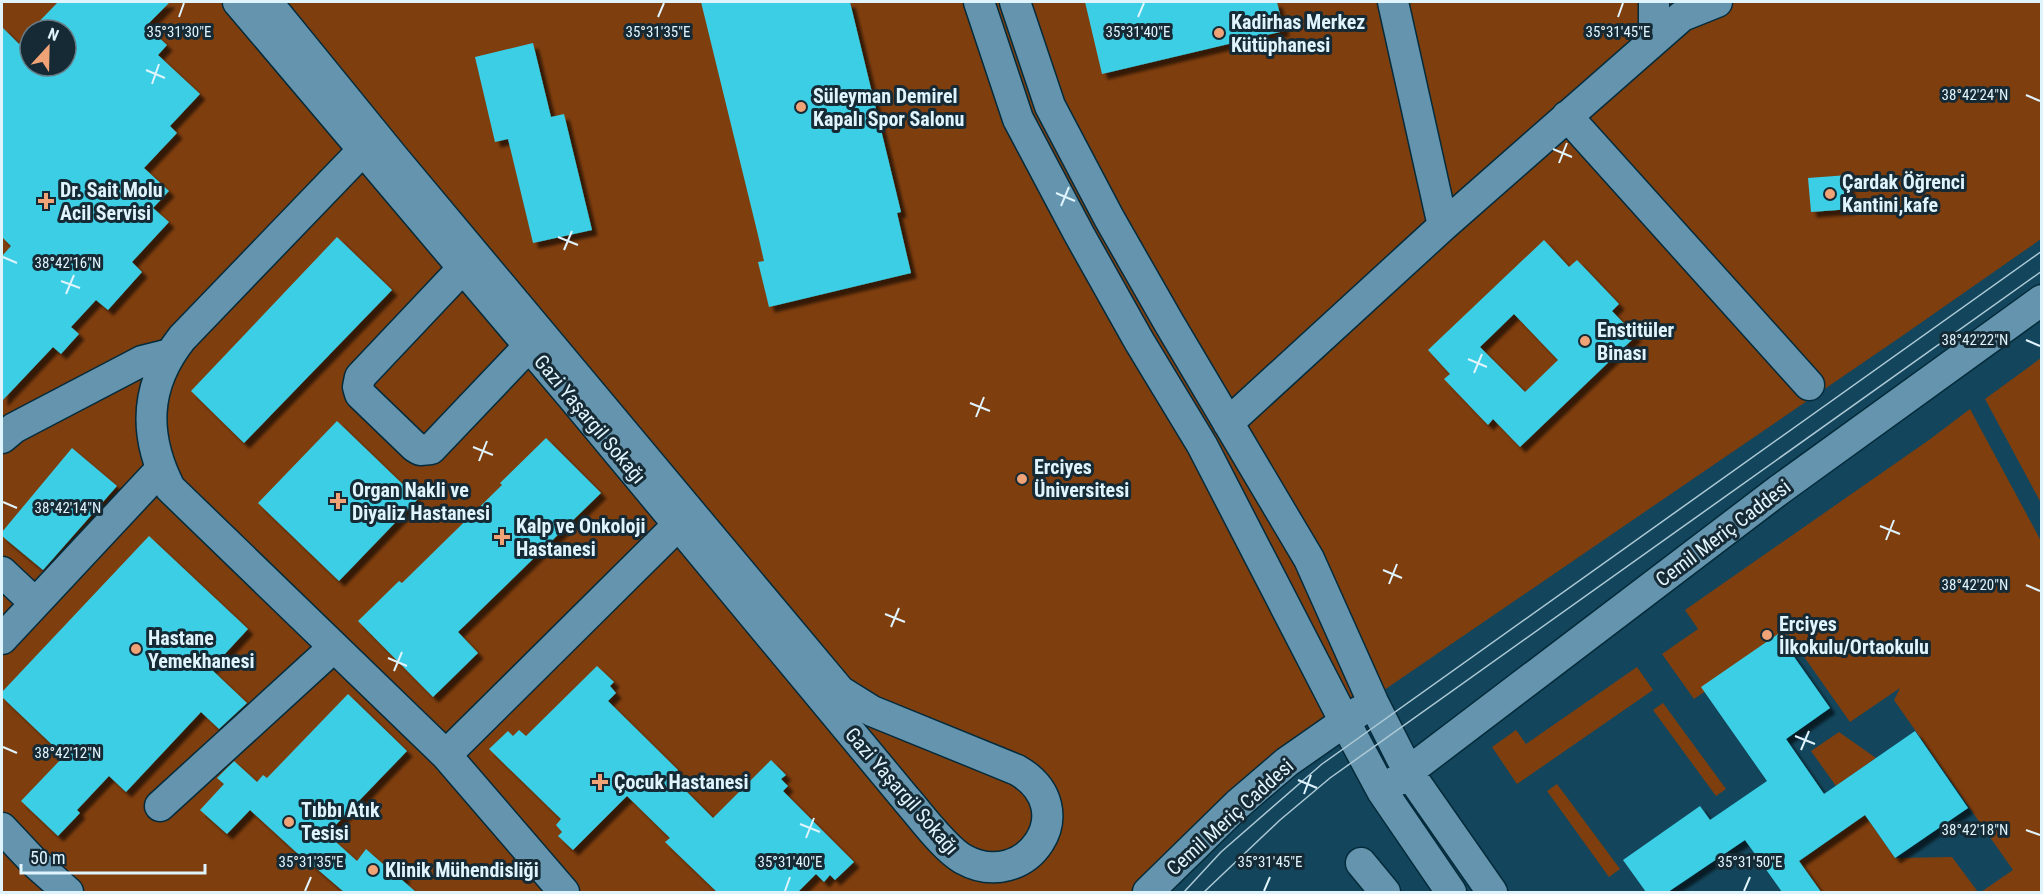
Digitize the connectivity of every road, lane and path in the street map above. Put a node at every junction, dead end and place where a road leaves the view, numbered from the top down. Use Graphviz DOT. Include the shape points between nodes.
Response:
graph roads {
  1 [pos="238,2"];
  2 [pos="267,2"];
  3 [pos="979,2"];
  4 [pos="1016,2"];
  5 [pos="1393,2"];
  6 [pos="1654,2"];
  7 [pos="1717,2"];
  8 [pos="1654,40"];
  9 [pos="1568,116"];
  10 [pos="363,150"];
  11 [pos="1443,226"];
  12 [pos="463,268"];
  13 [pos="2042,300"];
  14 [pos="529,346"];
  15 [pos="170,354"];
  16 [pos="1809,385"];
  17 [pos="1228,423"];
  18 [pos="2,438"];
  19 [pos="160,470"];
  20 [pos="678,525"];
  21 [pos="2,572"];
  22 [pos="35,603"];
  23 [pos="2,639"];
  24 [pos="334,647"];
  25 [pos="1373,702"];
  26 [pos="1345,722"];
  27 [pos="446,755"];
  28 [pos="1409,773"];
  29 [pos="1383,790"];
  30 [pos="160,806"];
  31 [pos="2,828"];
  32 [pos="1361,863"];
  33 [pos="68,892"];
  34 [pos="564,892"];
  35 [pos="1148,892"];
  36 [pos="1385,892"];
  37 [pos="1451,892"];
  38 [pos="1492,892"];
  1 -- 10 [label="street, Gazi Yaşargil Sokağı"];
  2 -- 20 [label="street, Gazi Yaşargil Sokağı" via="840,691 872,711 1017,770 1038,785 1048,817 1043,836 1032,853 1017,864 989,867 971,863 952,851"];
  3 -- 26 [label="street" via="1018,119 1139,341 1202,445"];
  4 -- 17 [label="street" via="1050,106 1109,218"];
  5 -- 11 [label="street"];
  6 -- 8 [label="street"];
  7 -- 8 [label="street" via="1682,16"];
  8 -- 9 [label="street"];
  9 -- 11 [label="street"];
  9 -- 16 [label="street"];
  10 -- 12 [label="street, Gazi Yaşargil Sokağı"];
  10 -- 15 [label="street"];
  11 -- 17 [label="street"];
  12 -- 14 [label="street, Gazi Yaşargil Sokağı"];
  12 -- 14 [label="street" via="360,377 358,387 364,399 415,447 432,449"];
  13 -- 28 [label="street, Cemil Meriç Caddesi" via="1779,490"];
  14 -- 20 [label="street, Gazi Yaşargil Sokağı"];
  15 -- 18 [label="street" via="142,361"];
  15 -- 19 [label="street" via="160,371 151,409"];
  17 -- 25 [label="street" via="1309,559"];
  19 -- 22 [label="street"];
  19 -- 24 [label="street" via="170,488"];
  20 -- 27 [label="street"];
  21 -- 22 [label="street"];
  22 -- 23 [label="street"];
  24 -- 27 [label="street"];
  24 -- 30 [label="street"];
  25 -- 26 [label="street, Cemil Meriç Caddesi"];
  25 -- 28 [label="street"];
  26 -- 29 [label="street"];
  26 -- 35 [label="street, Cemil Meriç Caddesi" via="1287,762 1238,804"];
  27 -- 34 [label="street"];
  28 -- 29 [label="street, Cemil Meriç Caddesi"];
  28 -- 38 [label="street"];
  29 -- 37 [label="street"];
  31 -- 33 [label="street"];
  32 -- 36 [label="street"];
}
